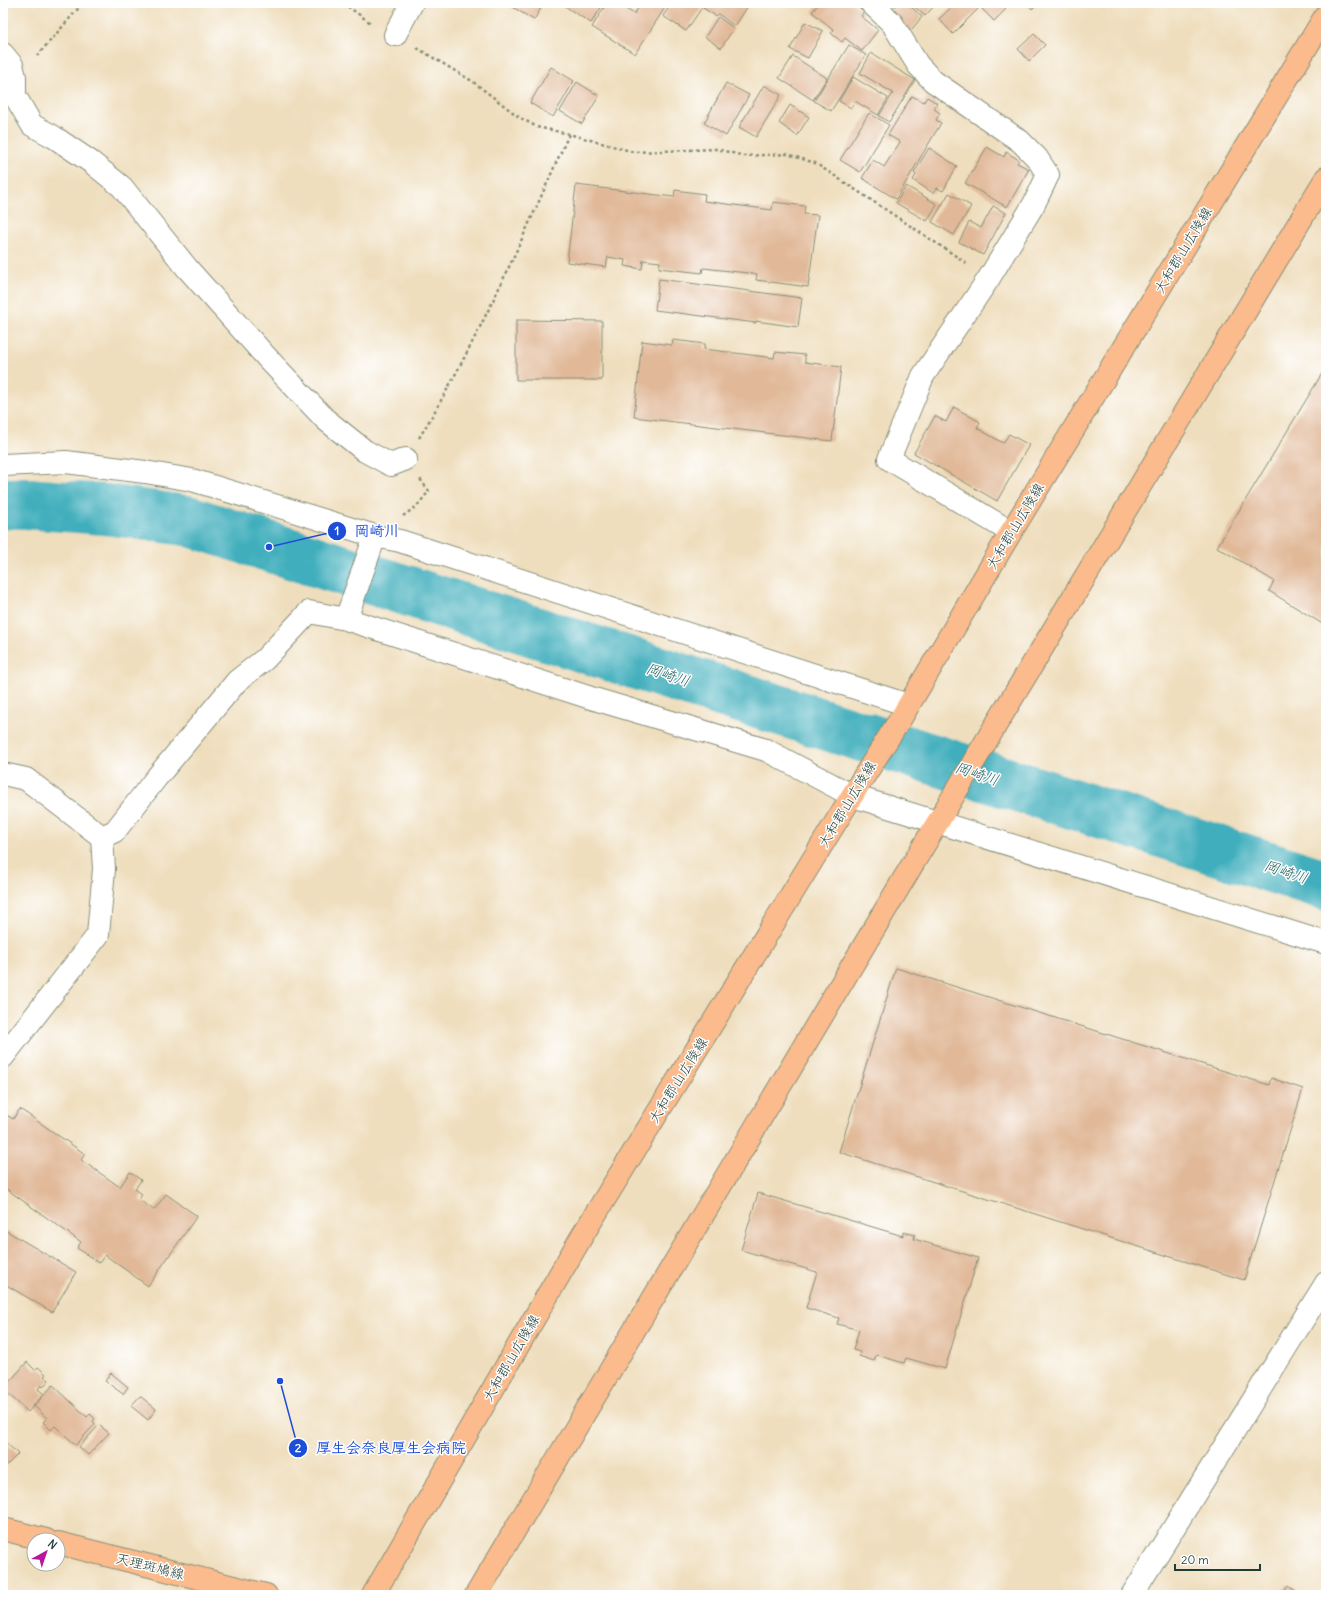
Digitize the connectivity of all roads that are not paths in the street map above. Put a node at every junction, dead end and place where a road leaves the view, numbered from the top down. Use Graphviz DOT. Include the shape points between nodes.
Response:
graph roads {
  1 [pos="412,3"];
  2 [pos="872,3"];
  3 [pos="1326,15"];
  4 [pos="395,35"];
  5 [pos="8,59"];
  6 [pos="1326,178"];
  7 [pos="406,459"];
  8 [pos="3,465"];
  9 [pos="1011,532"];
  10 [pos="375,536"];
  11 [pos="346,619"];
  12 [pos="904,712"];
  13 [pos="3,774"];
  14 [pos="857,788"];
  15 [pos="942,816"];
  16 [pos="102,837"];
  17 [pos="1326,943"];
  18 [pos="3,1057"];
  19 [pos="1326,1283"];
  20 [pos="3,1529"];
  21 [pos="26,1535"];
  22 [pos="66,1545"];
  23 [pos="266,1595"];
  24 [pos="372,1595"];
  25 [pos="476,1595"];
  26 [pos="1132,1595"];
  1 -- 4 [label="street"];
  2 -- 9 [label="street" via="892,23 918,65 933,81 1020,141 1037,158 1048,175 1034,204 989,278 923,376 889,459"];
  3 -- 9 [label="main road, 大和郡山広陵線"];
  5 -- 7 [label="street" via="15,77 15,96 32,125 91,162 122,186 187,268 326,420 365,451 391,464"];
  6 -- 15 [label="main road"];
  8 -- 10 [label="street" via="66,462 192,480"];
  9 -- 12 [label="main road, 大和郡山広陵線"];
  10 -- 11 [label="street"];
  10 -- 12 [label="street" via="408,544"];
  11 -- 14 [label="street" via="591,698 766,750"];
  11 -- 16 [label="street" via="310,612 265,659 237,681 115,831"];
  12 -- 14 [label="main road, 大和郡山広陵線"];
  13 -- 16 [label="street" via="26,779"];
  14 -- 15 [label="street"];
  14 -- 24 [label="main road, 大和郡山広陵線" via="582,1236"];
  15 -- 17 [label="street"];
  15 -- 25 [label="main road"];
  16 -- 18 [label="street" via="104,869 98,935"];
  19 -- 26 [label="street"];
  20 -- 21 [label="main road"];
  22 -- 23 [label="main road, 天理斑鳩線"];
}
